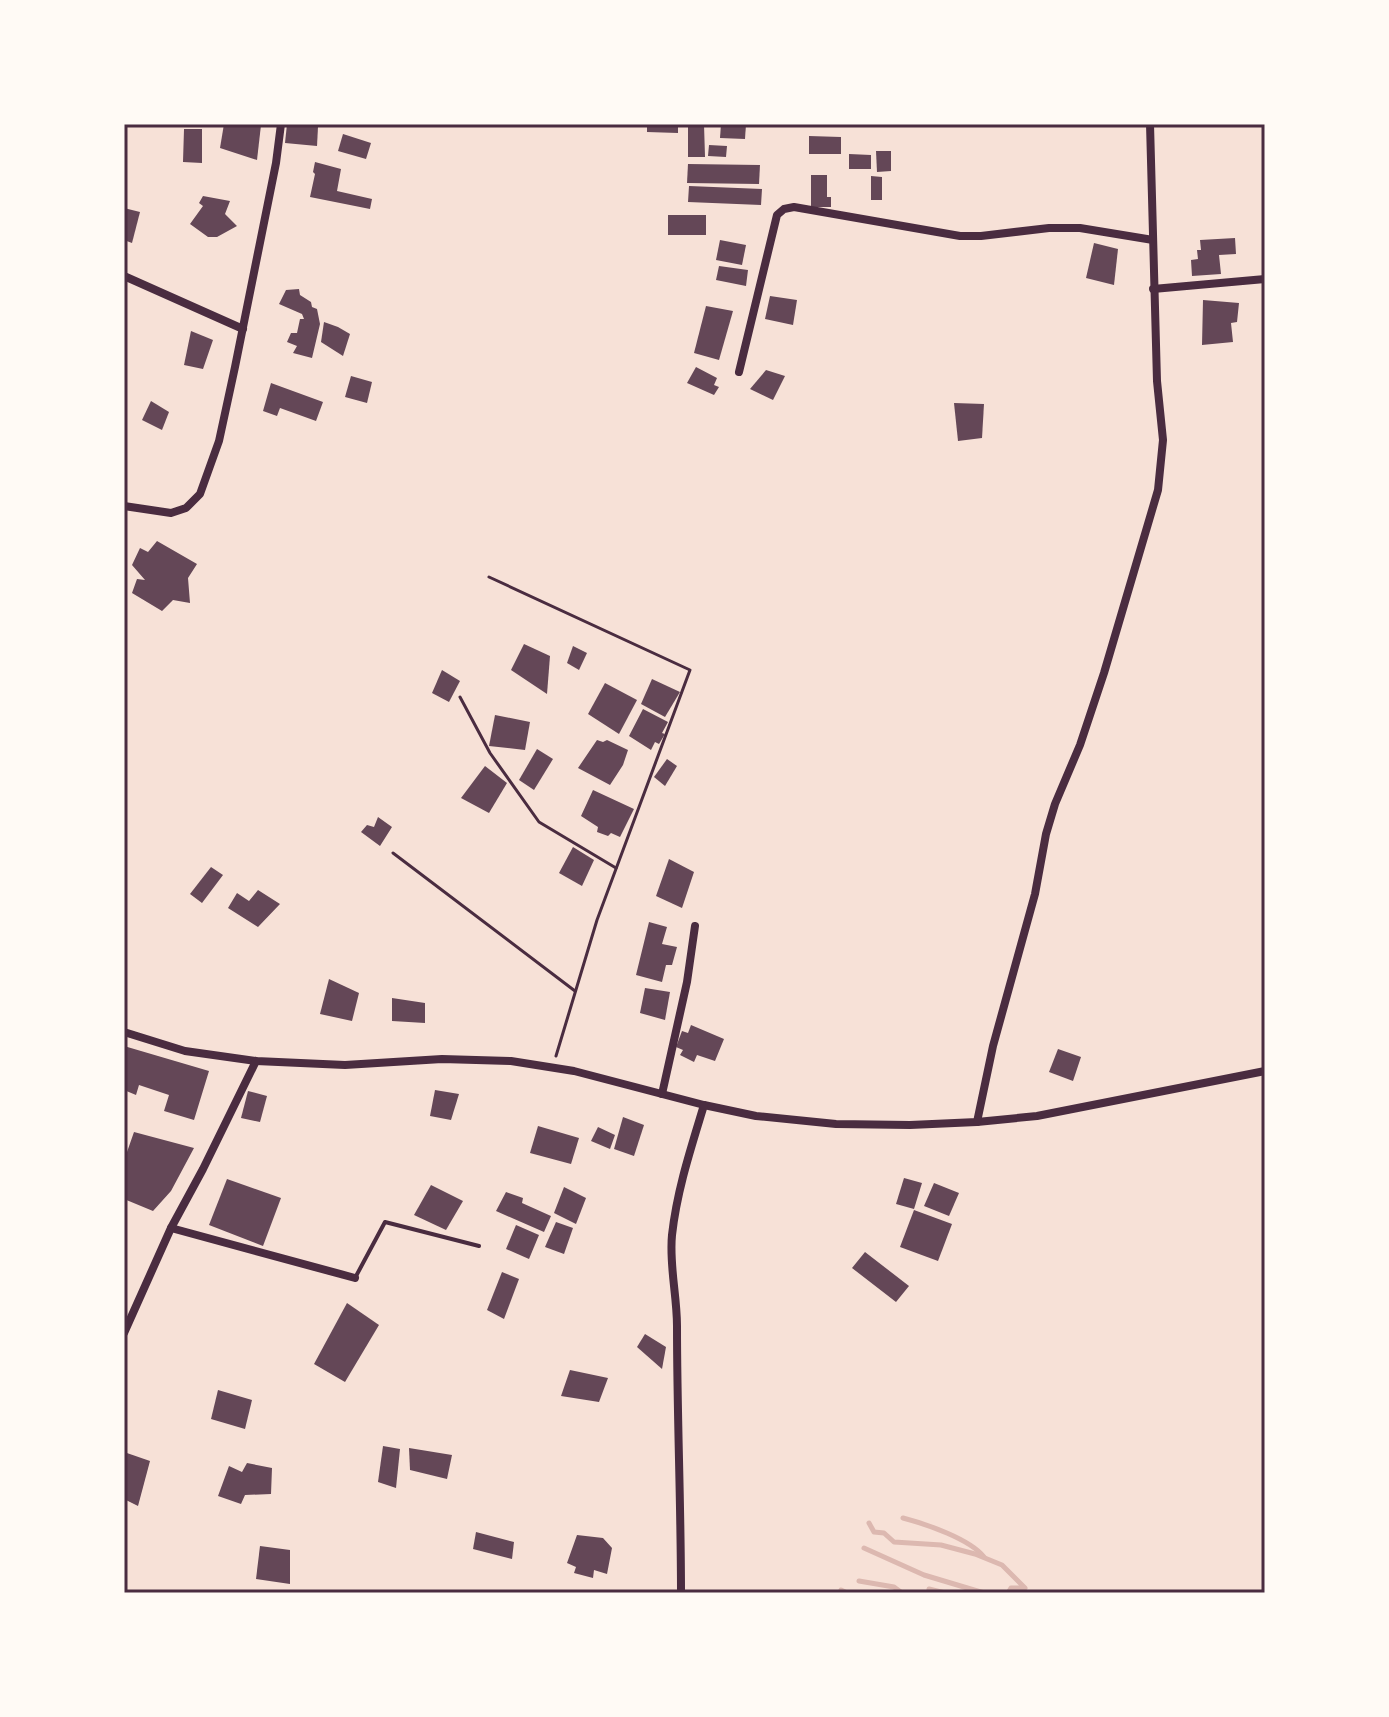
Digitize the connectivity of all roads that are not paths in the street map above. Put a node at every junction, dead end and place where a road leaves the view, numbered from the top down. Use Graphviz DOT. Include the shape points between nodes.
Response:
graph roads {
  1 [pos="281,124"];
  2 [pos="1150,124"];
  3 [pos="1153,240"];
  4 [pos="124,276"];
  5 [pos="1265,279"];
  6 [pos="1153,289"];
  7 [pos="243,329"];
  8 [pos="739,372"];
  9 [pos="124,506"];
  10 [pos="695,926"];
  11 [pos="124,1032"];
  12 [pos="256,1061"];
  13 [pos="1265,1071"];
  14 [pos="662,1094"];
  15 [pos="704,1105"];
  16 [pos="977,1122"];
  17 [pos="171,1228"];
  18 [pos="479,1246"];
  19 [pos="355,1278"];
  20 [pos="124,1333"];
  21 [pos="681,1593"];
  1 -- 7 [label="street"];
  2 -- 3 [label="street"];
  3 -- 6 [label="street"];
  3 -- 8 [label="street" via="1080,228 960,236 784,209 777,215"];
  4 -- 7 [label="street"];
  5 -- 6 [label="street"];
  6 -- 16 [label="street" via="1163,440 1158,490 1099,688 1046,834"];
  7 -- 9 [label="street" via="219,441 200,494 186,508 171,513"];
  10 -- 14 [label="street"];
  11 -- 12 [label="street" via="185,1051"];
  12 -- 14 [label="street" via="511,1061"];
  12 -- 17 [label="street"];
  13 -- 16 [label="street" via="1037,1116"];
  14 -- 15 [label="street"];
  15 -- 16 [label="street" via="836,1124"];
  15 -- 21 [label="street" via="684,1170 672,1238"];
  17 -- 19 [label="street"];
  17 -- 20 [label="street"];
  18 -- 19 [label="lane" via="385,1222"];
}
